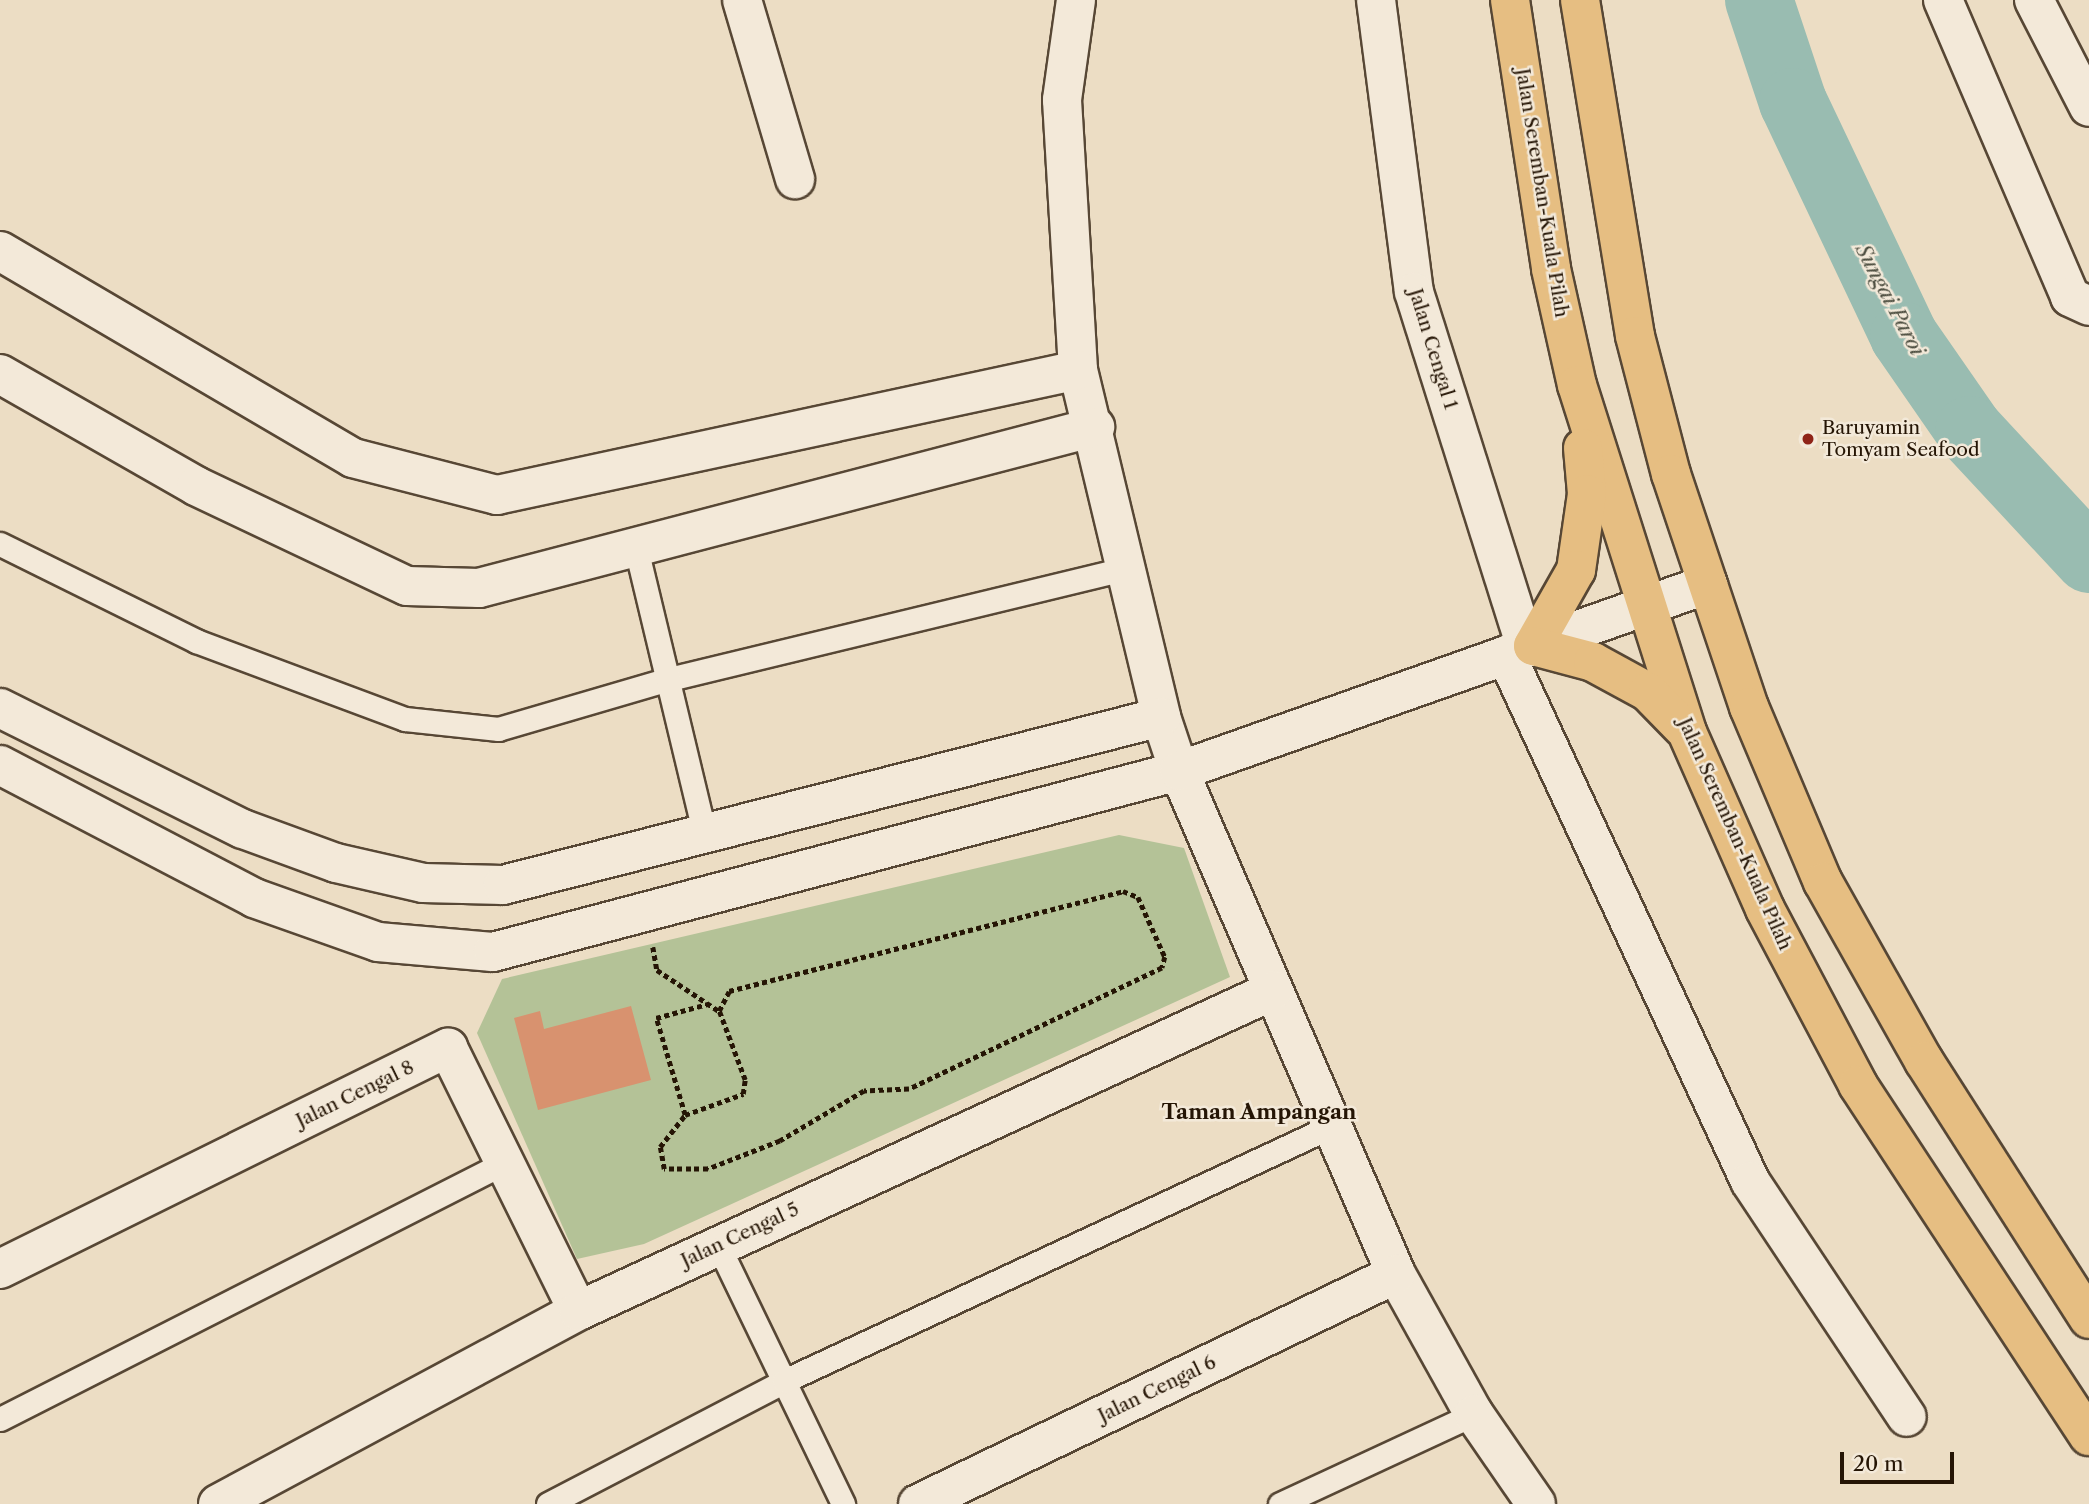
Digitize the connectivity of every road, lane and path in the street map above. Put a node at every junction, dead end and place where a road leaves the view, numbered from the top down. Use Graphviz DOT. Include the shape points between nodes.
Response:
graph roads {
  1 [pos="742,0"];
  2 [pos="1076,0"];
  3 [pos="1376,0"];
  4 [pos="1510,0"];
  5 [pos="1580,0"];
  6 [pos="1943,0"];
  7 [pos="2034,0"];
  8 [pos="2089,107"];
  9 [pos="794,179"];
  10 [pos="0,251"];
  11 [pos="2089,306"];
  12 [pos="1078,370"];
  13 [pos="0,374"];
  14 [pos="1577,385"];
  15 [pos="1095,427"];
  16 [pos="0,544"];
  17 [pos="636,548"];
  18 [pos="1129,568"];
  19 [pos="1708,584"];
  20 [pos="1647,605"];
  21 [pos="1522,650"];
  22 [pos="669,680"];
  23 [pos="0,708"];
  24 [pos="1161,717"];
  25 [pos="1687,732"];
  26 [pos="1,766"];
  27 [pos="1179,771"];
  28 [pos="705,836"];
  29 [pos="646,912"];
  30 [pos="1274,990"];
  31 [pos="708,1003"];
  32 [pos="719,1011"];
  33 [pos="685,1115"];
  34 [pos="1334,1125"];
  35 [pos="504,1163"];
  36 [pos="718,1245"];
  37 [pos="0,1269"];
  38 [pos="1396,1274"];
  39 [pos="578,1311"];
  40 [pos="2089,1319"];
  41 [pos="784,1381"];
  42 [pos="1475,1414"];
  43 [pos="1907,1417"];
  44 [pos="0,1419"];
  45 [pos="2089,1436"];
  46 [pos="233,1501"];
  47 [pos="548,1504"];
  48 [pos="843,1504"];
  49 [pos="918,1504"];
  50 [pos="1280,1504"];
  51 [pos="1536,1504"];
  1 -- 9 [label="street"];
  2 -- 12 [label="street" via="1062,100"];
  3 -- 21 [label="street, Jalan Cengal 1" via="1414,292"];
  4 -- 14 [label="highway, Jalan Seremban-Kuala Pilah" via="1550,269"];
  5 -- 19 [label="highway" via="1635,336"];
  6 -- 11 [label="street" via="2070,297"];
  7 -- 8 [label="street"];
  10 -- 12 [label="street" via="353,458 497,495"];
  12 -- 15 [label="street"];
  13 -- 17 [label="street" via="196,486 407,586 479,588"];
  14 -- 20 [label="highway, Jalan Seremban-Kuala Pilah"];
  14 -- 21 [label="highway" via="1587,494 1576,570"];
  15 -- 17 [label="street"];
  15 -- 18 [label="street"];
  16 -- 22 [label="lane" via="196,641 405,719 498,729"];
  17 -- 22 [label="lane"];
  18 -- 22 [label="lane"];
  18 -- 24 [label="street"];
  19 -- 20 [label="street"];
  19 -- 40 [label="highway" via="1749,708 1824,882 1924,1061"];
  20 -- 21 [label="street"];
  20 -- 25 [label="highway, Jalan Seremban-Kuala Pilah"];
  21 -- 25 [label="highway" via="1593,662 1648,692"];
  21 -- 27 [label="street"];
  21 -- 43 [label="street, Jalan Cengal 1" via="1751,1181"];
  22 -- 28 [label="lane"];
  23 -- 28 [label="street" via="243,829 336,863 423,884 503,885"];
  24 -- 27 [label="street"];
  24 -- 28 [label="street"];
  25 -- 45 [label="highway, Jalan Seremban-Kuala Pilah" via="1765,909 1858,1085"];
  26 -- 29 [label="street" via="254,898 377,942 493,953"];
  27 -- 29 [label="street"];
  27 -- 30 [label="street"];
  29 -- 31 [label="path" via="657,970"];
  30 -- 34 [label="street"];
  30 -- 36 [label="street, Jalan Cengal 5"];
  31 -- 32 [label="path"];
  31 -- 33 [label="path" via="656,1018"];
  32 -- 33 [label="path" via="745,1080 743,1094"];
  32 -- 33 [label="path" via="729,991 1123,891 1138,898 1165,957 1162,968 909,1089 864,1091 780,1141 708,1169 664,1169 660,1147"];
  34 -- 38 [label="street"];
  34 -- 41 [label="lane"];
  35 -- 37 [label="street, Jalan Cengal 8" via="448,1048"];
  35 -- 39 [label="street, Jalan Cengal 8"];
  35 -- 44 [label="lane"];
  36 -- 39 [label="street, Jalan Cengal 5"];
  36 -- 41 [label="lane"];
  38 -- 42 [label="street"];
  38 -- 49 [label="street, Jalan Cengal 6"];
  39 -- 46 [label="street, Jalan Cengal 5"];
  41 -- 47 [label="lane"];
  41 -- 48 [label="lane"];
  42 -- 50 [label="lane"];
  42 -- 51 [label="street"];
}
